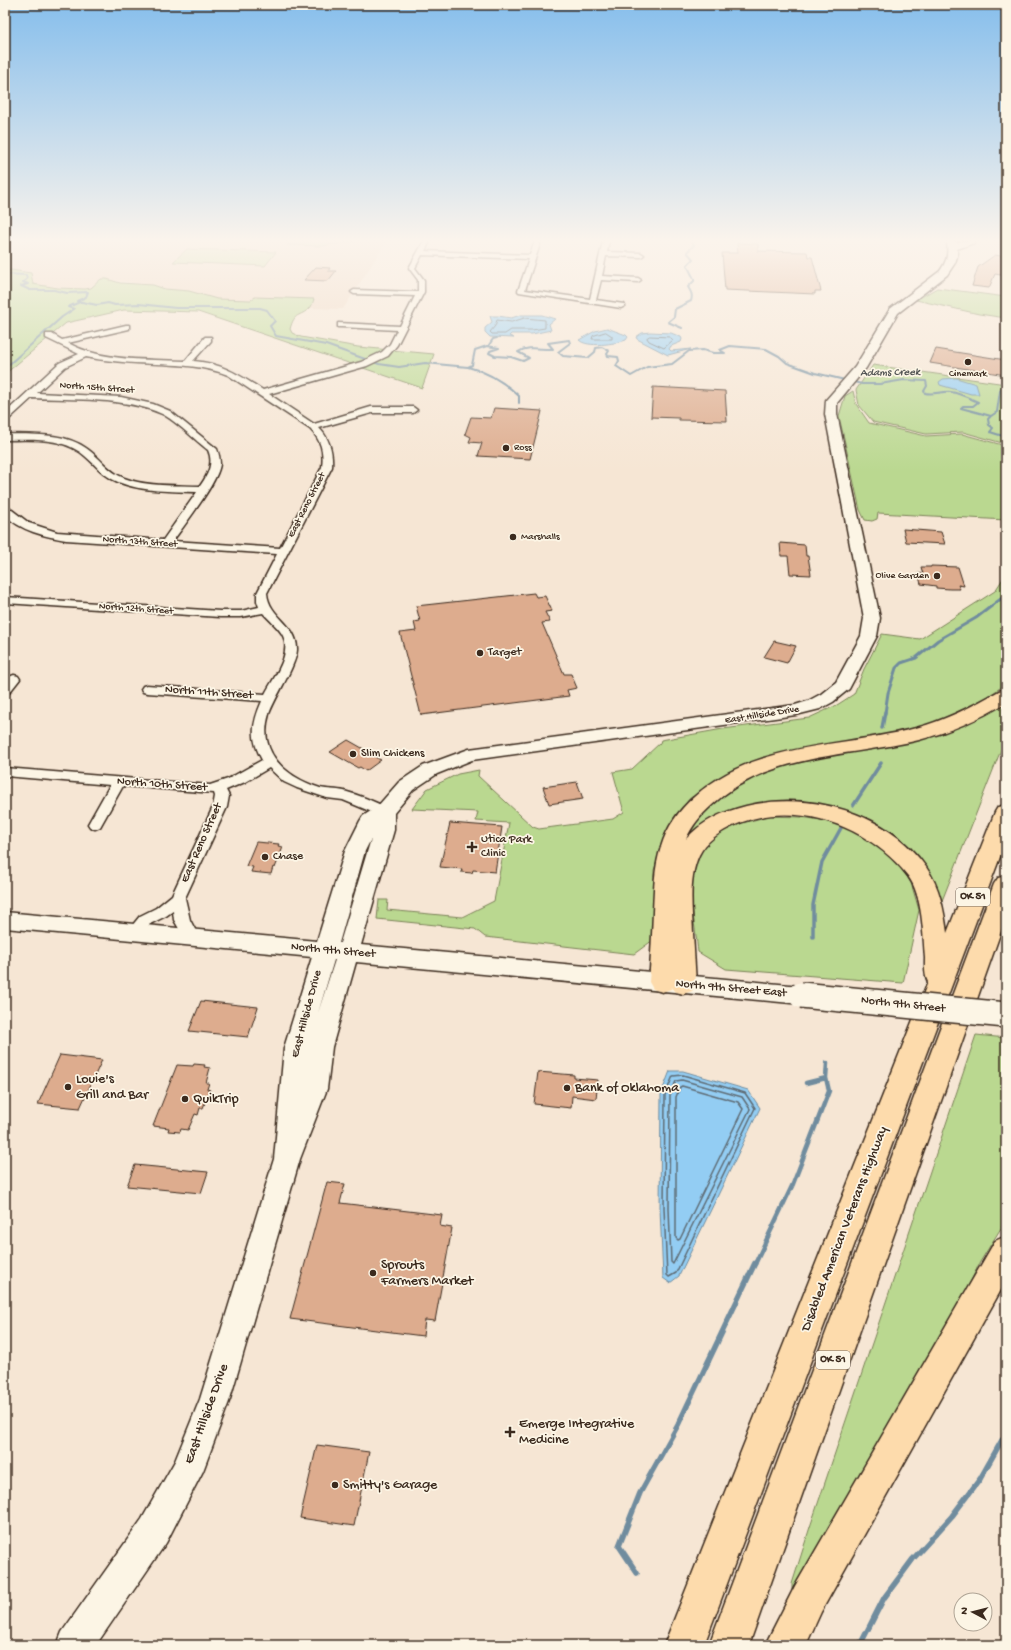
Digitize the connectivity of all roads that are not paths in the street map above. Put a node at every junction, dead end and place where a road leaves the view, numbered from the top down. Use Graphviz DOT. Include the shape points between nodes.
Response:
graph roads {
  1 [pos="407,318"];
  2 [pos="890,318"];
  3 [pos="341,325"];
  4 [pos="126,327"];
  5 [pos="402,328"];
  6 [pos="49,336"];
  7 [pos="208,339"];
  8 [pos="63,342"];
  9 [pos="85,354"];
  10 [pos="187,363"];
  11 [pos="263,393"];
  12 [pos="29,395"];
  13 [pos="413,410"];
  14 [pos="5,418"];
  15 [pos="313,426"];
  16 [pos="5,437"];
  17 [pos="203,489"];
  18 [pos="5,509"];
  19 [pos="166,544"];
  20 [pos="284,551"];
  21 [pos="5,600"];
  22 [pos="266,609"];
  23 [pos="9,678"];
  24 [pos="147,688"];
  25 [pos="5,690"];
  26 [pos="1006,695"];
  27 [pos="270,698"];
  28 [pos="269,762"];
  29 [pos="5,772"];
  30 [pos="119,781"];
  31 [pos="220,788"];
  32 [pos="384,812"];
  33 [pos="1006,812"];
  34 [pos="95,824"];
  35 [pos="1006,884"];
  36 [pos="178,898"];
  37 [pos="5,920"];
  38 [pos="135,932"];
  39 [pos="191,938"];
  40 [pos="336,951"];
  41 [pos="940,981"];
  42 [pos="672,984"];
  43 [pos="801,995"];
  44 [pos="1006,1015"];
  45 [pos="1006,1251"];
  46 [pos="75,1645"];
  47 [pos="684,1645"];
  48 [pos="729,1645"];
  49 [pos="785,1645"];
  1 -- 5 [label="street"];
  2 -- 32 [label="street, East Hillside Drive" via="851,381 832,400 830,407 872,623 864,647 839,689 814,705 782,713 470,755 430,770 406,786"];
  3 -- 5 [label="street"];
  4 -- 8 [label="street"];
  5 -- 11 [label="street" via="389,350 368,363"];
  6 -- 8 [label="street, East Reno Street"];
  7 -- 10 [label="street"];
  8 -- 9 [label="street, East Reno Street"];
  9 -- 10 [label="street, East Reno Street" via="120,360"];
  9 -- 12 [label="street" via="62,365"];
  10 -- 11 [label="street, East Reno Street" via="226,371"];
  11 -- 15 [label="street, East Reno Street"];
  12 -- 14 [label="street"];
  12 -- 17 [label="street, North 15th Street" via="112,399 150,406 167,413 208,444 216,456 215,469"];
  13 -- 15 [label="street" via="371,410"];
  15 -- 20 [label="street, East Reno Street" via="326,444 328,459"];
  16 -- 17 [label="street" via="57,440 71,444 83,450 114,477 124,482"];
  17 -- 19 [label="street"];
  18 -- 19 [label="street, North 13th Street" via="22,524 56,535"];
  19 -- 20 [label="street, North 13th Street"];
  20 -- 22 [label="street, East Reno Street" via="262,593 261,599"];
  21 -- 22 [label="street, North 12th Street" via="220,614 241,614"];
  22 -- 27 [label="street" via="285,628 290,637 291,647 288,661"];
  23 -- 25 [label="street"];
  24 -- 27 [label="street, North 11th Street"];
  26 -- 42 [label="highway" via="937,728 874,744 771,762 743,773 714,790 685,820 671,848 667,863"];
  27 -- 28 [label="street" via="263,713 259,734 260,745"];
  28 -- 31 [label="street, North 10th Street"];
  28 -- 32 [label="street" via="290,779 334,800 360,810"];
  29 -- 30 [label="street, North 10th Street"];
  30 -- 31 [label="street, North 10th Street"];
  30 -- 34 [label="street"];
  31 -- 36 [label="street, East Reno Street" via="220,807"];
  32 -- 40 [label="street, East Hillside Drive" via="370,821 356,851"];
  33 -- 41 [label="highway, Disabled American Veterans Highway / OK 51"];
  35 -- 48 [label="highway, OK 51"];
  36 -- 38 [label="street, East Reno Street" via="161,912 145,920"];
  36 -- 39 [label="street, East Reno Street" via="182,920"];
  37 -- 38 [label="street, North 9th Street"];
  38 -- 39 [label="street, North 9th Street"];
  39 -- 40 [label="street, North 9th Street"];
  40 -- 42 [label="street, North 9th Street"];
  40 -- 46 [label="street, East Hillside Drive" via="315,1089 287,1159 216,1399 187,1471 154,1530"];
  41 -- 42 [label="highway" via="930,897 917,872 900,852 880,836 854,823 822,813 786,808 759,810 729,818 708,830 688,853 680,886"];
  41 -- 47 [label="highway, Disabled American Veterans Highway / OK 51"];
  42 -- 43 [label="street, North 9th Street East"];
  43 -- 44 [label="street, North 9th Street, bridge"];
  45 -- 49 [label="highway" via="808,1599"];
}
